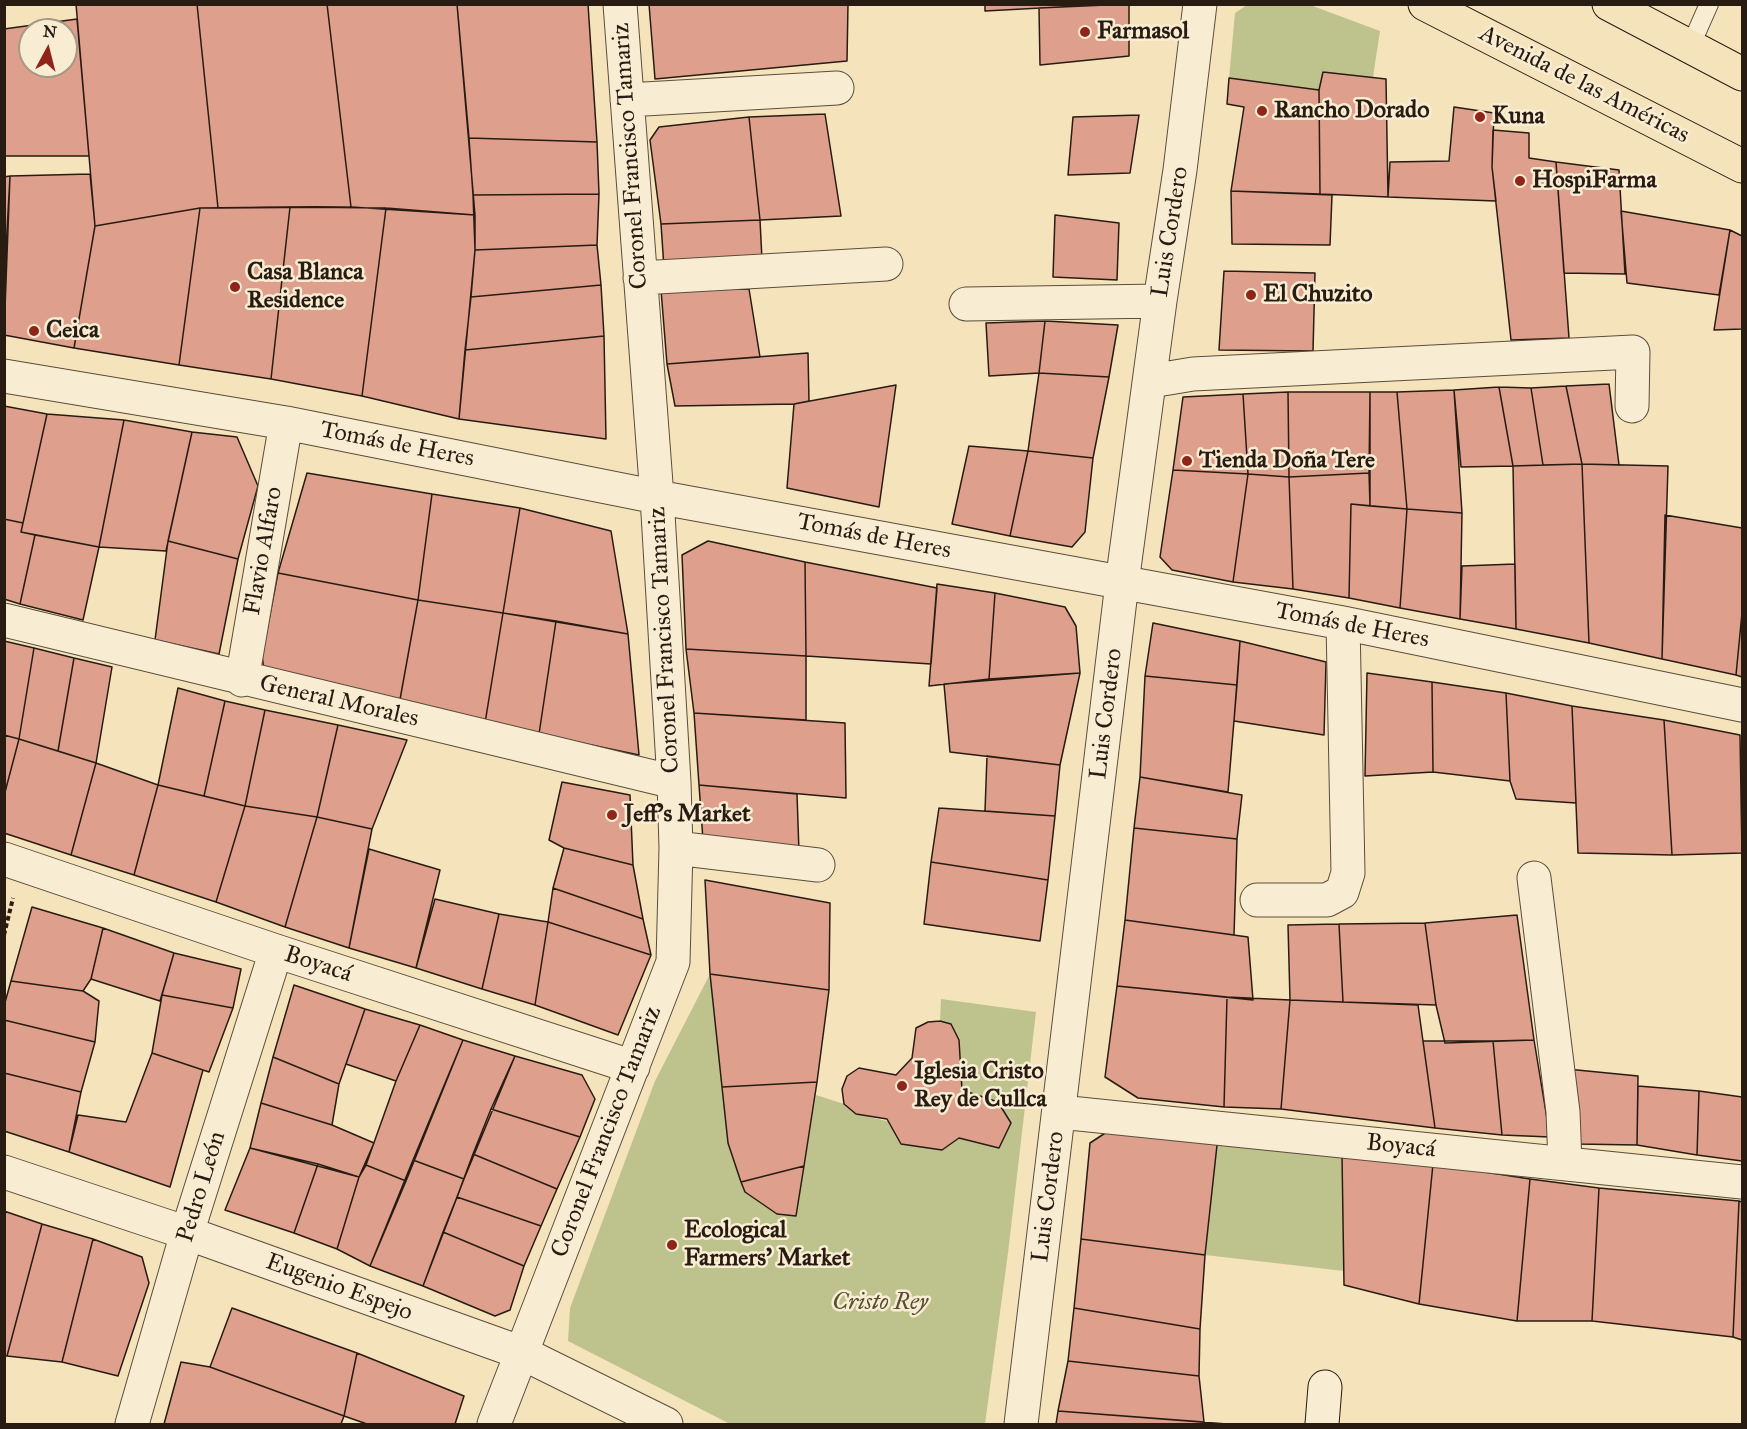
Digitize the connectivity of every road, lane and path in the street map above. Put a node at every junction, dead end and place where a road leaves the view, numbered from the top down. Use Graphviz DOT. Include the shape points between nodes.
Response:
graph roads {
  1 [pos="620,4"];
  2 [pos="1200,4"];
  3 [pos="1425,4"];
  4 [pos="1609,4"];
  5 [pos="1709,4"];
  6 [pos="1690,47"];
  7 [pos="1743,74"];
  8 [pos="837,88"];
  9 [pos="627,100"];
  10 [pos="1743,166"];
  11 [pos="886,264"];
  12 [pos="640,279"];
  13 [pos="1160,301"];
  14 [pos="966,304"];
  15 [pos="4,376"];
  16 [pos="1150,381"];
  17 [pos="1632,406"];
  18 [pos="286,423"];
  19 [pos="657,497"];
  20 [pos="1122,583"];
  21 [pos="4,620"];
  22 [pos="1343,623"];
  23 [pos="242,680"];
  24 [pos="1743,705"];
  25 [pos="674,782"];
  26 [pos="676,848"];
  27 [pos="5,859"];
  28 [pos="818,865"];
  29 [pos="1534,878"];
  30 [pos="1257,900"];
  31 [pos="276,951"];
  32 [pos="633,1067"];
  33 [pos="1060,1112"];
  34 [pos="1565,1163"];
  35 [pos="4,1172"];
  36 [pos="1743,1182"];
  37 [pos="188,1233"];
  38 [pos="522,1353"];
  39 [pos="1325,1387"];
  40 [pos="132,1425"];
  41 [pos="494,1425"];
  42 [pos="666,1425"];
  43 [pos="1021,1425"];
  44 [pos="1322,1425"];
  1 -- 9 [label="street, Coronel Francisco Tamariz"];
  2 -- 13 [label="street, Luis Cordero"];
  3 -- 10 [label="main road, Avenida de las Américas"];
  4 -- 6 [label="main road"];
  5 -- 6 [label="lane"];
  6 -- 7 [label="main road"];
  8 -- 9 [label="street"];
  9 -- 12 [label="street, Coronel Francisco Tamariz"];
  11 -- 12 [label="street"];
  12 -- 19 [label="street, Coronel Francisco Tamariz"];
  13 -- 14 [label="street"];
  13 -- 16 [label="street, Luis Cordero"];
  15 -- 18 [label="street, Tomás de Heres"];
  16 -- 17 [label="street" via="1193,374 1633,352"];
  16 -- 20 [label="street, Luis Cordero"];
  18 -- 19 [label="street, Tomás de Heres"];
  18 -- 23 [label="street, Flavio Alfaro"];
  19 -- 20 [label="street, Tomás de Heres"];
  19 -- 25 [label="street, Coronel Francisco Tamariz"];
  20 -- 22 [label="street, Tomás de Heres"];
  20 -- 33 [label="street, Luis Cordero"];
  21 -- 23 [label="street, General Morales"];
  22 -- 24 [label="street, Tomás de Heres"];
  22 -- 30 [label="street" via="1348,873 1342,892 1327,900"];
  23 -- 25 [label="street, General Morales"];
  25 -- 26 [label="street, Coronel Francisco Tamariz"];
  26 -- 28 [label="street"];
  26 -- 32 [label="street, Coronel Francisco Tamariz" via="673,962"];
  27 -- 31 [label="street, Boyacá"];
  29 -- 34 [label="street" via="1563,1112"];
  31 -- 32 [label="street, Boyacá"];
  31 -- 37 [label="street, Pedro León"];
  32 -- 38 [label="street, Coronel Francisco Tamariz"];
  33 -- 34 [label="street, Boyacá"];
  33 -- 43 [label="street, Luis Cordero"];
  34 -- 36 [label="street, Boyacá"];
  35 -- 37 [label="street, Eugenio Espejo"];
  37 -- 38 [label="street, Eugenio Espejo"];
  37 -- 40 [label="street, Pedro León"];
  38 -- 41 [label="street, Coronel Francisco Tamariz"];
  38 -- 42 [label="street, Eugenio Espejo"];
  39 -- 44 [label="street"];
}
